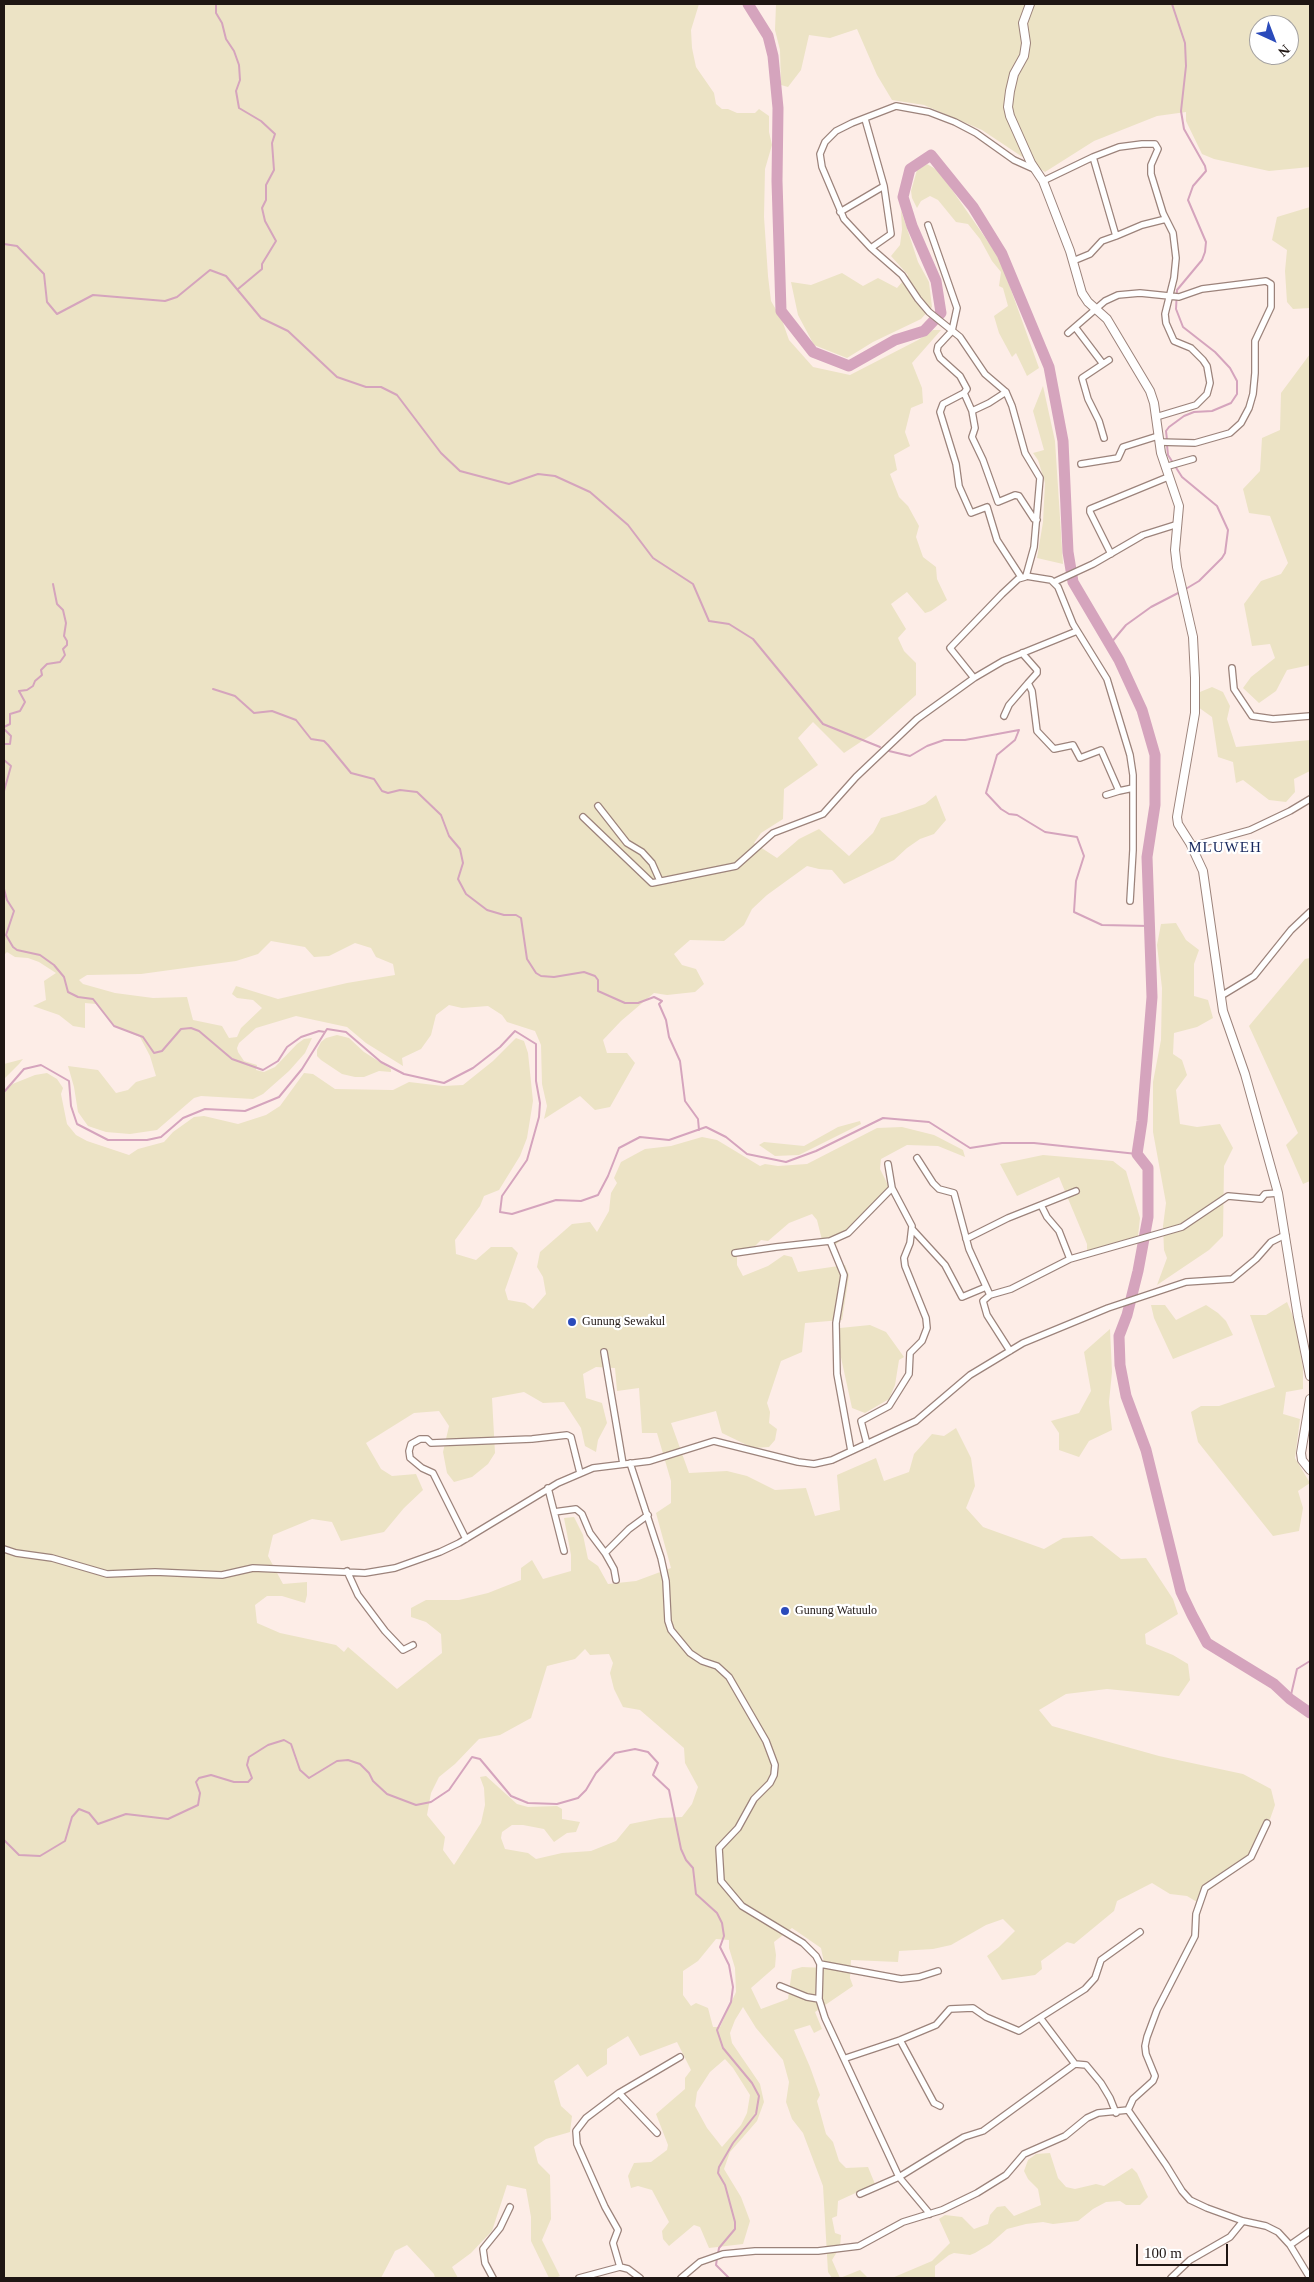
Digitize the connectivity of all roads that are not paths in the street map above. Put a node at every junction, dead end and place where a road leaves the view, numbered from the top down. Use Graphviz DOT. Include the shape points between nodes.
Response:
graph roads {
  1 [pos="1030,4"];
  2 [pos="865,119"];
  3 [pos="1093,157"];
  4 [pos="1036,170"];
  5 [pos="1043,181"];
  6 [pos="884,186"];
  7 [pos="840,212"];
  8 [pos="1166,218"];
  9 [pos="928,225"];
  10 [pos="1116,236"];
  11 [pos="871,248"];
  12 [pos="1073,261"];
  13 [pos="1174,296"];
  14 [pos="1096,309"];
  15 [pos="1075,327"];
  16 [pos="952,331"];
  17 [pos="1068,333"];
  18 [pos="1109,360"];
  19 [pos="1103,364"];
  20 [pos="1006,392"];
  21 [pos="964,393"];
  22 [pos="972,411"];
  23 [pos="1156,417"];
  24 [pos="1104,438"];
  25 [pos="1162,440"];
  26 [pos="1193,459"];
  27 [pos="1081,464"];
  28 [pos="1167,466"];
  29 [pos="1168,477"];
  30 [pos="998,502"];
  31 [pos="987,507"];
  32 [pos="1037,520"];
  33 [pos="1178,524"];
  34 [pos="1111,554"];
  35 [pos="1024,577"];
  36 [pos="1054,582"];
  37 [pos="1077,631"];
  38 [pos="1022,652"];
  39 [pos="1232,668"];
  40 [pos="974,678"];
  41 [pos="1028,683"];
  42 [pos="1004,716"];
  43 [pos="1310,716"];
  44 [pos="1133,788"];
  45 [pos="1119,792"];
  46 [pos="1106,795"];
  47 [pos="1310,798"];
  48 [pos="598,806"];
  49 [pos="583,817"];
  50 [pos="1192,846"];
  51 [pos="660,880"];
  52 [pos="1130,901"];
  53 [pos="1310,912"];
  54 [pos="1221,996"];
  55 [pos="918,1158"];
  56 [pos="888,1164"];
  57 [pos="892,1188"];
  58 [pos="1076,1191"];
  59 [pos="1278,1193"];
  60 [pos="1041,1205"];
  61 [pos="913,1230"];
  62 [pos="1286,1236"];
  63 [pos="966,1239"];
  64 [pos="830,1242"];
  65 [pos="735,1254"];
  66 [pos="1070,1259"];
  67 [pos="986,1287"];
  68 [pos="990,1295"];
  69 [pos="1010,1351"];
  70 [pos="604,1352"];
  71 [pos="1310,1376"];
  72 [pos="1310,1399"];
  73 [pos="867,1444"];
  74 [pos="851,1451"];
  75 [pos="627,1463"];
  76 [pos="1310,1470"];
  77 [pos="580,1473"];
  78 [pos="548,1488"];
  79 [pos="554,1512"];
  80 [pos="648,1515"];
  81 [pos="466,1539"];
  82 [pos="4,1549"];
  83 [pos="564,1552"];
  84 [pos="605,1553"];
  85 [pos="346,1571"];
  86 [pos="616,1580"];
  87 [pos="413,1645"];
  88 [pos="1267,1822"];
  89 [pos="1140,1932"];
  90 [pos="820,1964"];
  91 [pos="938,1971"];
  92 [pos="780,1986"];
  93 [pos="818,1999"];
  94 [pos="1041,2019"];
  95 [pos="900,2040"];
  96 [pos="680,2057"];
  97 [pos="846,2058"];
  98 [pos="1075,2064"];
  99 [pos="618,2093"];
  100 [pos="940,2106"];
  101 [pos="1128,2110"];
  102 [pos="1116,2113"];
  103 [pos="657,2133"];
  104 [pos="899,2177"];
  105 [pos="860,2194"];
  106 [pos="510,2207"];
  107 [pos="930,2214"];
  108 [pos="1243,2221"];
  109 [pos="1310,2231"];
  110 [pos="1290,2245"];
  111 [pos="620,2267"];
  112 [pos="493,2278"];
  113 [pos="579,2278"];
  114 [pos="640,2278"];
  115 [pos="681,2278"];
  116 [pos="1171,2278"];
  117 [pos="1310,2278"];
  1 -- 4 [label="street" via="1023,24 1024,56 1012,83 1008,107"];
  2 -- 4 [label="street" via="896,106 929,112 966,127 1014,160"];
  2 -- 6 [label="street"];
  2 -- 7 [label="street" via="836,131 820,154"];
  3 -- 5 [label="street"];
  3 -- 8 [label="street" via="1119,147 1157,146 1158,153 1150,169"];
  3 -- 10 [label="street"];
  4 -- 5 [label="street"];
  5 -- 12 [label="street"];
  6 -- 7 [label="street"];
  6 -- 11 [label="street" via="892,234"];
  7 -- 11 [label="street"];
  8 -- 10 [label="street"];
  8 -- 13 [label="street" via="1176,258"];
  9 -- 16 [label="street" via="956,303"];
  10 -- 12 [label="street" via="1102,241 1090,254"];
  11 -- 16 [label="street" via="902,275 929,312"];
  12 -- 14 [label="street" via="1082,293"];
  13 -- 14 [label="street" via="1127,294 1112,298"];
  13 -- 23 [label="street" via="1165,314 1168,330 1174,341 1191,348 1203,360 1210,383 1207,394 1196,405"];
  13 -- 25 [label="street" via="1266,281 1272,286 1269,315 1255,340 1253,394 1241,423 1230,433 1195,443"];
  14 -- 15 [label="street"];
  14 -- 23 [label="street" via="1107,319 1143,377"];
  15 -- 17 [label="street"];
  15 -- 19 [label="street"];
  16 -- 20 [label="street" via="960,336 985,374"];
  16 -- 21 [label="street" via="937,351 965,383 967,389"];
  18 -- 19 [label="street"];
  19 -- 24 [label="street" via="1082,378"];
  20 -- 22 [label="street"];
  20 -- 32 [label="street" via="1025,453 1040,478"];
  21 -- 22 [label="street"];
  21 -- 31 [label="street" via="943,404 940,412 956,464 959,486 968,507 972,514"];
  22 -- 30 [label="street" via="975,428 972,437"];
  23 -- 25 [label="street"];
  25 -- 27 [label="street" via="1123,447 1118,458"];
  25 -- 28 [label="street"];
  26 -- 28 [label="street"];
  28 -- 29 [label="street"];
  29 -- 33 [label="street" via="1179,506"];
  29 -- 34 [label="street" via="1090,509"];
  30 -- 31 [label="street"];
  30 -- 32 [label="street" via="1019,496"];
  31 -- 35 [label="street" via="997,540"];
  32 -- 35 [label="street"];
  33 -- 34 [label="street" via="1150,532"];
  33 -- 50 [label="street" via="1175,550 1180,588 1193,637 1195,713 1177,817"];
  34 -- 36 [label="street"];
  35 -- 36 [label="street"];
  35 -- 40 [label="street" via="995,600 950,648"];
  36 -- 37 [label="street"];
  37 -- 38 [label="street"];
  37 -- 44 [label="street" via="1107,679 1130,755"];
  38 -- 40 [label="street"];
  38 -- 41 [label="street" via="1037,670"];
  39 -- 43 [label="street" via="1234,689 1252,716 1273,719"];
  40 -- 51 [label="street" via="917,719 856,777 823,814 773,833 736,866"];
  41 -- 42 [label="street" via="1009,704"];
  41 -- 45 [label="street" via="1033,695 1037,731 1054,749 1073,746 1080,758 1101,750"];
  44 -- 45 [label="street"];
  44 -- 52 [label="street"];
  45 -- 46 [label="street"];
  47 -- 50 [label="street" via="1250,830"];
  48 -- 51 [label="street" via="627,843 652,863"];
  49 -- 51 [label="street" via="652,884"];
  50 -- 54 [label="street" via="1204,871"];
  53 -- 54 [label="street" via="1254,976"];
  54 -- 59 [label="street"];
  55 -- 63 [label="street" via="932,1183 939,1189 954,1192"];
  56 -- 57 [label="street"];
  57 -- 61 [label="street"];
  57 -- 64 [label="street" via="853,1229"];
  58 -- 60 [label="street"];
  59 -- 62 [label="street"];
  59 -- 66 [label="street" via="1265,1194 1262,1199 1228,1196 1182,1227"];
  60 -- 63 [label="street"];
  60 -- 66 [label="street" via="1046,1218 1059,1231"];
  61 -- 67 [label="street" via="945,1265 962,1297"];
  61 -- 73 [label="street" via="904,1258 905,1266 926,1318 926,1333 910,1353 909,1374 889,1406 861,1421"];
  62 -- 69 [label="street" via="1271,1242 1236,1277 1191,1281 1108,1308 1023,1342"];
  62 -- 71 [label="street"];
  63 -- 67 [label="street"];
  64 -- 65 [label="street"];
  64 -- 74 [label="street" via="844,1275 836,1323 837,1365"];
  66 -- 68 [label="street" via="1011,1289"];
  67 -- 68 [label="street"];
  68 -- 69 [label="street" via="983,1301 988,1315"];
  69 -- 73 [label="street" via="970,1375 916,1420"];
  70 -- 75 [label="street"];
  72 -- 76 [label="street" via="1301,1453"];
  73 -- 74 [label="street"];
  74 -- 75 [label="street" via="814,1464 714,1441 654,1460"];
  75 -- 77 [label="street"];
  75 -- 80 [label="street"];
  77 -- 78 [label="street"];
  77 -- 81 [label="street" via="571,1438 567,1435 431,1443 420,1439 411,1444 410,1458 433,1473"];
  78 -- 79 [label="street"];
  78 -- 81 [label="street"];
  79 -- 83 [label="street"];
  79 -- 84 [label="street" via="576,1509"];
  80 -- 84 [label="street"];
  80 -- 90 [label="street" via="666,1581 671,1630 690,1653 717,1666 729,1678 763,1735 775,1765 770,1783 754,1799 738,1828 720,1848 721,1881 742,1906 811,1949"];
  81 -- 85 [label="street" via="395,1568 365,1573"];
  82 -- 85 [label="street" via="16,1554 52,1558 107,1574 222,1575 253,1568"];
  84 -- 86 [label="street"];
  85 -- 87 [label="street" via="358,1595 385,1631 403,1650"];
  88 -- 101 [label="street" via="1250,1857 1205,1888 1196,1914 1195,1936 1157,2010 1147,2037 1146,2054 1155,2076 1133,2099"];
  89 -- 94 [label="street" via="1101,1960 1095,1978 1084,1989"];
  90 -- 91 [label="street" via="901,1979"];
  90 -- 93 [label="street"];
  92 -- 93 [label="street"];
  93 -- 97 [label="street"];
  94 -- 95 [label="street" via="1019,2032 973,2008 950,2009 936,2025"];
  94 -- 98 [label="street"];
  95 -- 97 [label="street"];
  95 -- 100 [label="street" via="934,2103"];
  96 -- 99 [label="street"];
  97 -- 104 [label="street"];
  98 -- 102 [label="street" via="1086,2066 1101,2083"];
  98 -- 104 [label="street" via="983,2131 964,2137"];
  99 -- 103 [label="street"];
  99 -- 111 [label="street" via="581,2123 575,2137 618,2230 612,2243"];
  101 -- 102 [label="street"];
  101 -- 108 [label="street" via="1190,2200"];
  102 -- 107 [label="street" via="1098,2113 1086,2118 1065,2136 1024,2154 1000,2180"];
  104 -- 105 [label="street"];
  104 -- 107 [label="street"];
  106 -- 112 [label="street" via="500,2228 483,2249 485,2263"];
  107 -- 115 [label="street" via="903,2222 850,2248 723,2254 700,2262"];
  108 -- 110 [label="street" via="1272,2228"];
  108 -- 116 [label="street" via="1230,2237 1190,2260"];
  109 -- 110 [label="street"];
  110 -- 117 [label="street"];
  111 -- 113 [label="street"];
  111 -- 114 [label="street"];
}
